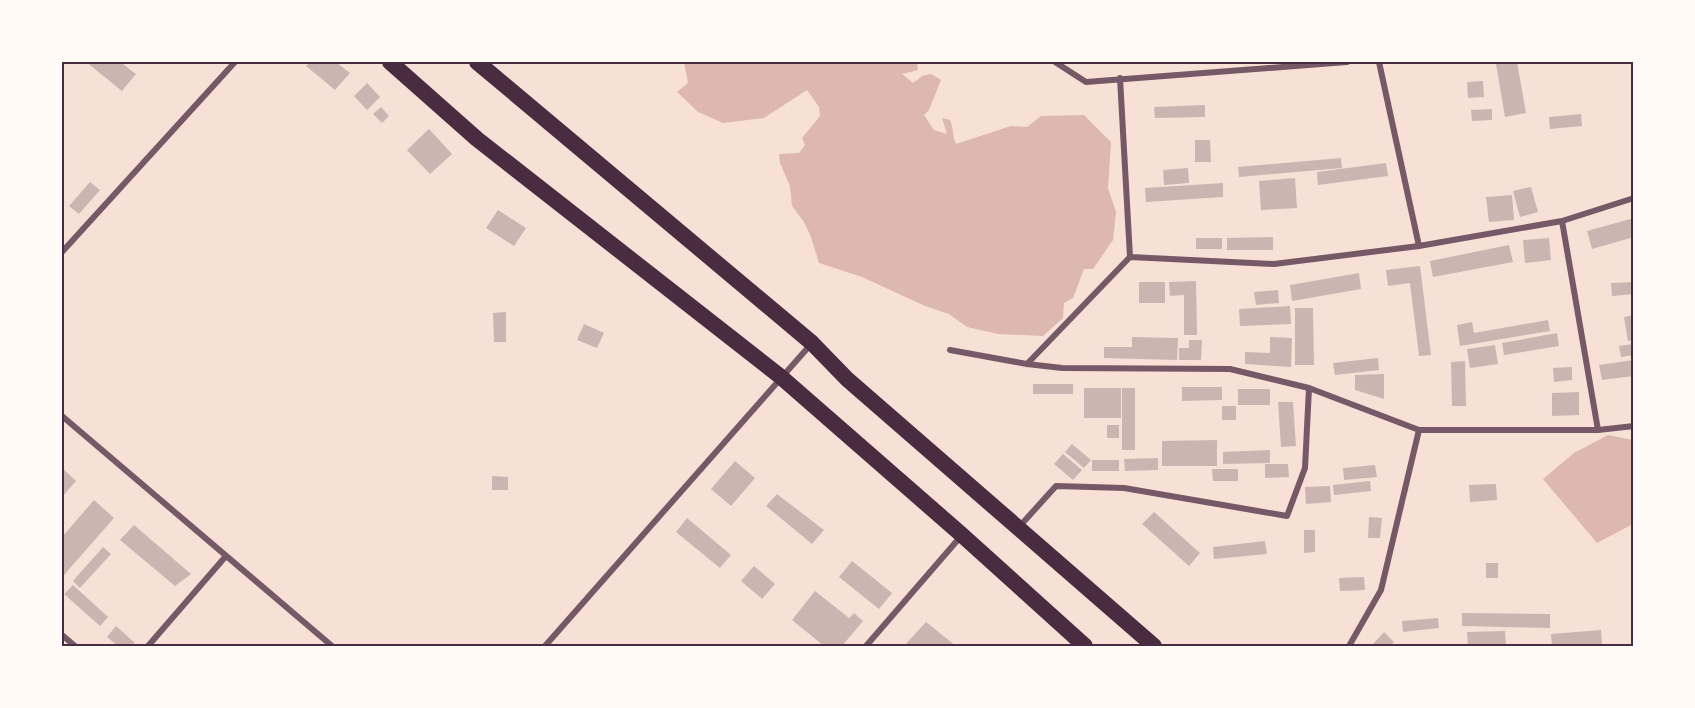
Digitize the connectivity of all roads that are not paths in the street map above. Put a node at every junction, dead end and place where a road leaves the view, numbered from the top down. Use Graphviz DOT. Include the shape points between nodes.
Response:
graph roads {
  1 [pos="235,62"];
  2 [pos="390,62"];
  3 [pos="477,62"];
  4 [pos="1055,62"];
  5 [pos="1347,62"];
  6 [pos="1379,62"];
  7 [pos="1120,78"];
  8 [pos="1634,198"];
  9 [pos="1562,221"];
  10 [pos="1419,246"];
  11 [pos="62,252"];
  12 [pos="1130,257"];
  13 [pos="812,343"];
  14 [pos="950,350"];
  15 [pos="1027,364"];
  16 [pos="781,377"];
  17 [pos="1309,388"];
  18 [pos="62,416"];
  19 [pos="1634,426"];
  20 [pos="1419,430"];
  21 [pos="1598,430"];
  22 [pos="1019,527"];
  23 [pos="962,535"];
  24 [pos="226,556"];
  25 [pos="62,635"];
  26 [pos="75,646"];
  27 [pos="148,646"];
  28 [pos="332,646"];
  29 [pos="545,646"];
  30 [pos="866,646"];
  31 [pos="1085,646"];
  32 [pos="1154,646"];
  33 [pos="1349,646"];
  1 -- 11 [label="street"];
  2 -- 16 [label="highway" via="477,139"];
  3 -- 13 [label="highway"];
  4 -- 7 [label="street" via="1086,82"];
  5 -- 7 [label="street"];
  6 -- 10 [label="street"];
  7 -- 12 [label="street"];
  8 -- 9 [label="street"];
  9 -- 10 [label="street"];
  9 -- 21 [label="street"];
  10 -- 12 [label="street" via="1274,264"];
  12 -- 15 [label="street"];
  13 -- 16 [label="street"];
  13 -- 22 [label="highway" via="847,379"];
  14 -- 15 [label="street"];
  15 -- 17 [label="street" via="1062,368 1230,369"];
  16 -- 23 [label="highway"];
  16 -- 29 [label="street"];
  17 -- 20 [label="street"];
  17 -- 22 [label="street" via="1305,468 1287,516 1124,488 1056,486"];
  18 -- 24 [label="street"];
  19 -- 21 [label="street"];
  20 -- 21 [label="street"];
  20 -- 33 [label="street" via="1381,591"];
  22 -- 32 [label="highway"];
  23 -- 30 [label="street"];
  23 -- 31 [label="highway"];
  24 -- 27 [label="street"];
  24 -- 28 [label="street"];
  25 -- 26 [label="street"];
}
